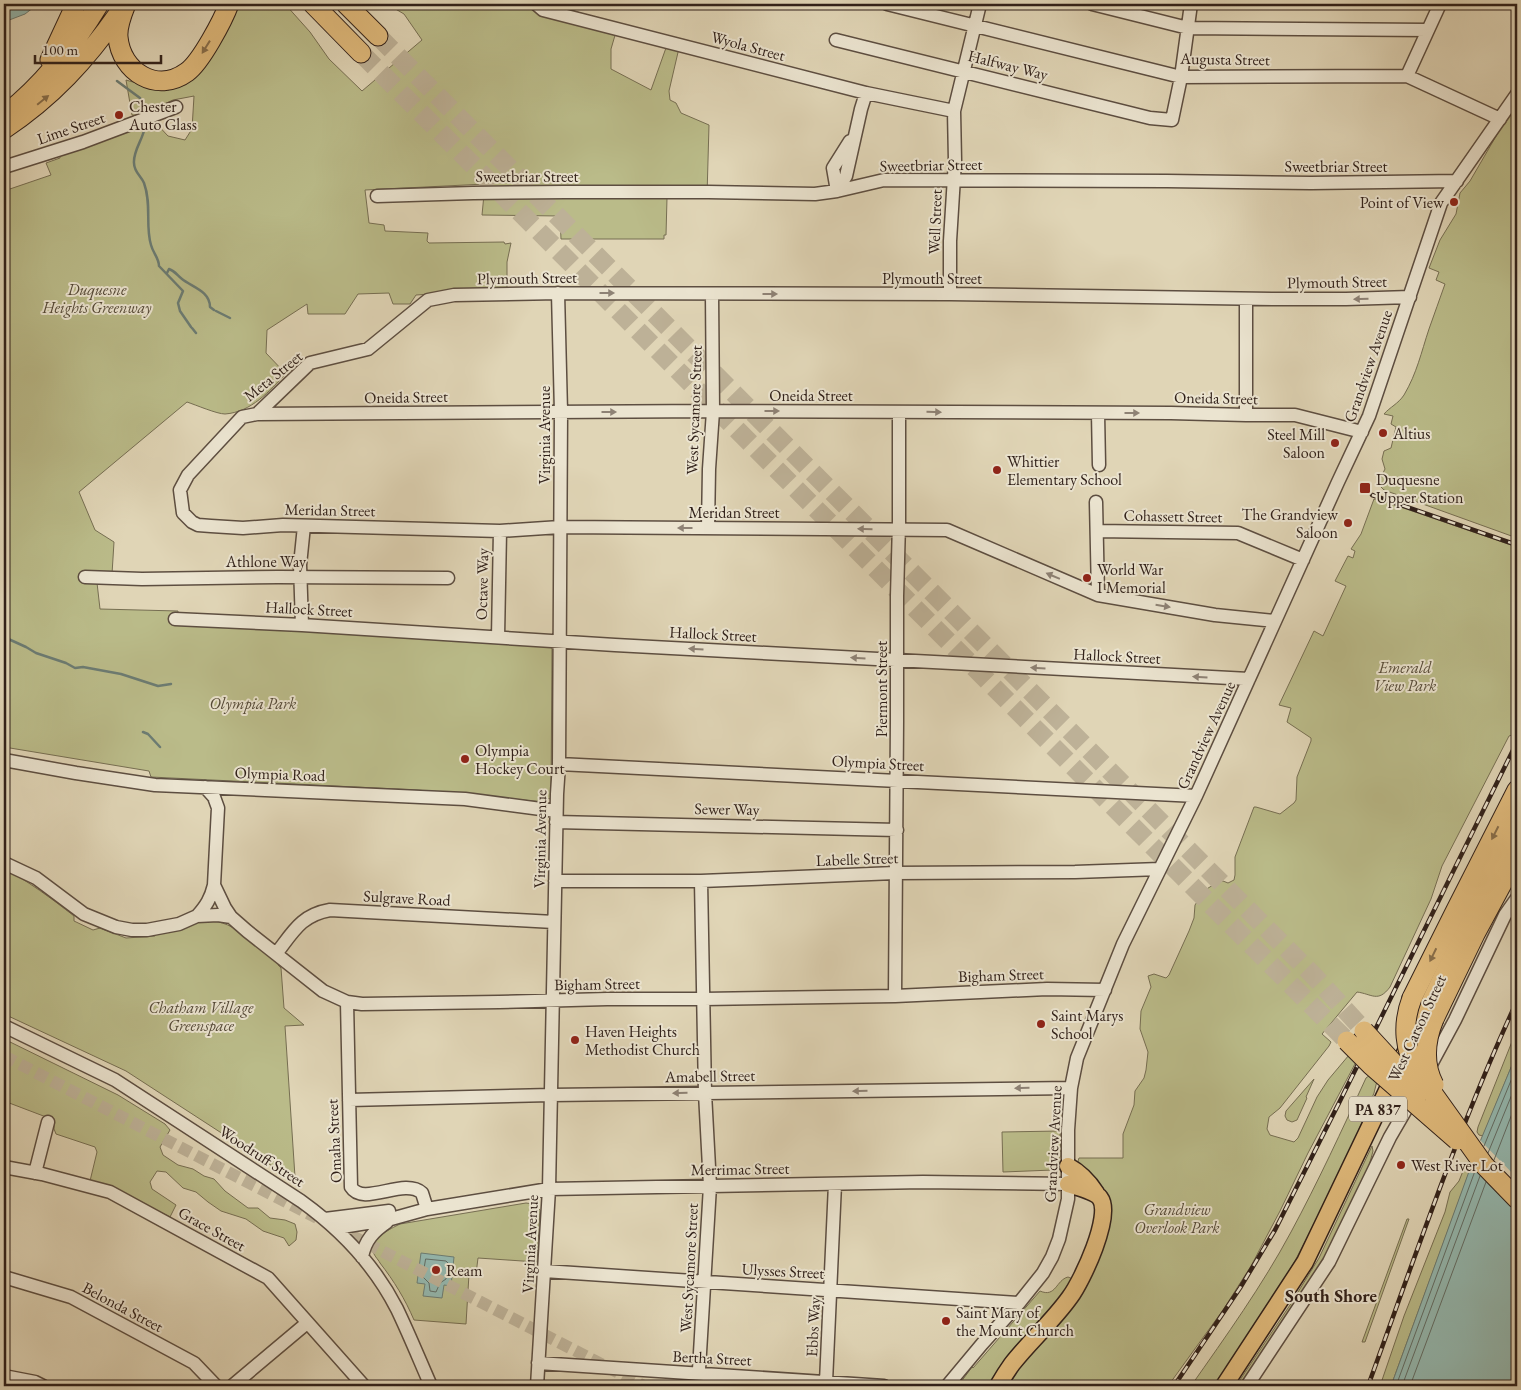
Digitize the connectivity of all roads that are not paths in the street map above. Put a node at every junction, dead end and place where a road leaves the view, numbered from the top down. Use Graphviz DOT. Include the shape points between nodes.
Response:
graph roads {
  1 [pos="76,4"];
  2 [pos="99,4"];
  3 [pos="126,4"];
  4 [pos="229,4"];
  5 [pos="312,4"];
  6 [pos="346,4"];
  7 [pos="536,4"];
  8 [pos="887,4"];
  9 [pos="980,4"];
  10 [pos="1092,4"];
  11 [pos="1191,4"];
  12 [pos="1440,4"];
  13 [pos="976,26"];
  14 [pos="1188,28"];
  15 [pos="1428,30"];
  16 [pos="378,36"];
  17 [pos="836,40"];
  18 [pos="362,53"];
  19 [pos="963,71"];
  20 [pos="1407,76"];
  21 [pos="1181,77"];
  22 [pos="866,93"];
  23 [pos="1517,94"];
  24 [pos="22,100"];
  25 [pos="176,107"];
  26 [pos="954,111"];
  27 [pos="4,115"];
  28 [pos="1500,119"];
  29 [pos="4,129"];
  30 [pos="4,167"];
  31 [pos="953,180"];
  32 [pos="1457,181"];
  33 [pos="837,191"];
  34 [pos="377,196"];
  35 [pos="558,293"];
  36 [pos="712,294"];
  37 [pos="950,294"];
  38 [pos="454,295"];
  39 [pos="1410,297"];
  40 [pos="1246,299"];
  41 [pos="712,411"];
  42 [pos="561,412"];
  43 [pos="899,412"];
  44 [pos="1098,413"];
  45 [pos="257,414"];
  46 [pos="1246,416"];
  47 [pos="1362,432"];
  48 [pos="1099,465"];
  49 [pos="1096,502"];
  50 [pos="183,512"];
  51 [pos="304,526"];
  52 [pos="560,527"];
  53 [pos="708,528"];
  54 [pos="899,530"];
  55 [pos="500,531"];
  56 [pos="1097,531"];
  57 [pos="1303,560"];
  58 [pos="85,577"];
  59 [pos="300,577"];
  60 [pos="448,578"];
  61 [pos="1098,595"];
  62 [pos="175,619"];
  63 [pos="1275,621"];
  64 [pos="302,624"];
  65 [pos="498,637"];
  66 [pos="560,641"];
  67 [pos="896,660"];
  68 [pos="1249,679"];
  69 [pos="4,760"];
  70 [pos="559,764"];
  71 [pos="897,780"];
  72 [pos="205,787"];
  73 [pos="237,788"];
  74 [pos="1517,790"];
  75 [pos="1196,796"];
  76 [pos="218,808"];
  77 [pos="556,816"];
  78 [pos="1517,824"];
  79 [pos="897,830"];
  80 [pos="1517,856"];
  81 [pos="4,862"];
  82 [pos="1160,869"];
  83 [pos="896,873"];
  84 [pos="555,881"];
  85 [pos="701,881"];
  86 [pos="214,885"];
  87 [pos="1517,898"];
  88 [pos="197,916"];
  89 [pos="232,917"];
  90 [pos="554,922"];
  91 [pos="276,954"];
  92 [pos="1104,990"];
  93 [pos="896,996"];
  94 [pos="704,999"];
  95 [pos="554,1001"];
  96 [pos="347,1002"];
  97 [pos="4,1026"];
  98 [pos="1362,1028"];
  99 [pos="1347,1041"];
  100 [pos="1071,1088"];
  101 [pos="705,1093"];
  102 [pos="551,1095"];
  103 [pos="348,1100"];
  104 [pos="48,1122"];
  105 [pos="1068,1166"];
  106 [pos="1486,1166"];
  107 [pos="4,1167"];
  108 [pos="34,1173"];
  109 [pos="835,1184"];
  110 [pos="1068,1184"];
  111 [pos="710,1186"];
  112 [pos="549,1188"];
  113 [pos="1097,1195"];
  114 [pos="1517,1197"];
  115 [pos="420,1211"];
  116 [pos="325,1219"];
  117 [pos="391,1219"];
  118 [pos="336,1228"];
  119 [pos="362,1257"];
  120 [pos="544,1271"];
  121 [pos="4,1277"];
  122 [pos="704,1283"];
  123 [pos="831,1290"];
  124 [pos="1019,1303"];
  125 [pos="307,1323"];
  126 [pos="538,1363"];
  127 [pos="4,1376"];
  128 [pos="699,1380"];
  129 [pos="766,1382"];
  130 [pos="819,1383"];
  131 [pos="42,1386"];
  132 [pos="216,1386"];
  133 [pos="232,1386"];
  134 [pos="364,1386"];
  135 [pos="431,1386"];
  136 [pos="537,1386"];
  137 [pos="884,1386"];
  138 [pos="947,1386"];
  139 [pos="998,1386"];
  140 [pos="1224,1386"];
  141 [pos="1247,1386"];
  1 -- 24 [label="highway" via="48,64"];
  2 -- 24 [label="highway" via="63,57"];
  4 -- 3 [label="highway, one-way" via="193,67 167,80 152,80 130,68 122,53 118,31"];
  29 -- 3 [label="highway, one-way" via="70,76"];
  5 -- 18 [label="highway"];
  6 -- 16 [label="highway"];
  7 -- 22 [label="street, Wyola Street" via="544,10"];
  8 -- 13 [label="street, Augusta Street"];
  9 -- 13 [label="street, Well Street"];
  10 -- 14 [label="street"];
  11 -- 14 [label="street"];
  12 -- 15 [label="street"];
  13 -- 19 [label="street, Well Street"];
  13 -- 21 [label="street, Augusta Street"];
  14 -- 15 [label="street"];
  14 -- 21 [label="street"];
  15 -- 20 [label="street"];
  17 -- 19 [label="street, Halfway Way"];
  19 -- 21 [label="street, Halfway Way" via="1150,118 1172,120"];
  19 -- 26 [label="street, Well Street"];
  20 -- 21 [label="street, Augusta Street"];
  20 -- 28 [label="street, Augusta Street"];
  22 -- 26 [label="street, Wyola Street"];
  22 -- 33 [label="street" via="846,176"];
  23 -- 28 [label="street, Grandview Avenue"];
  24 -- 27 [label="highway"];
  25 -- 30 [label="street, Lime Street"];
  26 -- 31 [label="street, Well Street"];
  28 -- 32 [label="street, Grandview Avenue"];
  31 -- 32 [label="street, Sweetbriar Street"];
  31 -- 33 [label="street, Sweetbriar Street" via="884,180"];
  31 -- 37 [label="street, Well Street"];
  32 -- 39 [label="street, Grandview Avenue" via="1441,204"];
  33 -- 34 [label="street, Sweetbriar Street" via="815,194 565,192"];
  35 -- 36 [label="street, Plymouth Street, one-way"];
  35 -- 38 [label="street, Plymouth Street"];
  35 -- 42 [label="street, Virginia Avenue"];
  36 -- 37 [label="street, Plymouth Street, one-way"];
  36 -- 41 [label="street, West Sycamore Street"];
  37 -- 40 [label="street, Plymouth Street"];
  38 -- 45 [label="street, Meta Street" via="428,300 368,349 310,363"];
  39 -- 40 [label="street, Plymouth Street, one-way"];
  39 -- 47 [label="street, Grandview Avenue"];
  40 -- 46 [label="street"];
  42 -- 41 [label="street, Oneida Street, one-way"];
  41 -- 43 [label="street, Oneida Street, one-way"];
  41 -- 53 [label="street, West Sycamore Street"];
  42 -- 45 [label="street, Oneida Street"];
  42 -- 52 [label="street, Virginia Avenue"];
  43 -- 44 [label="street, Oneida Street, one-way"];
  43 -- 54 [label="street, Piermont Street"];
  44 -- 46 [label="street, Oneida Street, one-way"];
  44 -- 48 [label="street"];
  45 -- 50 [label="street, Meta Street" via="242,417 188,475 180,490"];
  46 -- 47 [label="street, Oneida Street" via="1295,415"];
  47 -- 57 [label="street, Grandview Avenue"];
  49 -- 56 [label="street"];
  50 -- 51 [label="street, Meridan Street" via="198,525 243,528"];
  51 -- 55 [label="street, Meridan Street"];
  51 -- 59 [label="street"];
  53 -- 52 [label="street, Meridan Street, one-way"];
  52 -- 55 [label="street, Meridan Street"];
  52 -- 66 [label="street, Virginia Avenue"];
  54 -- 53 [label="street, Meridan Street, one-way"];
  61 -- 54 [label="street, Meridan Street, one-way" via="947,530"];
  54 -- 67 [label="street, Piermont Street"];
  55 -- 65 [label="street, Octave Way"];
  56 -- 57 [label="street, Cohassett Street" via="1238,533"];
  56 -- 61 [label="street"];
  57 -- 63 [label="street, Grandview Avenue"];
  58 -- 59 [label="street, Athlone Way"];
  59 -- 60 [label="street, Athlone Way"];
  59 -- 64 [label="street"];
  61 -- 63 [label="street, Meridan Street, one-way" via="1215,615"];
  62 -- 64 [label="street, Hallock Street"];
  63 -- 68 [label="street, Grandview Avenue"];
  64 -- 65 [label="street, Hallock Street"];
  65 -- 66 [label="street, Hallock Street"];
  67 -- 66 [label="street, Hallock Street, one-way"];
  66 -- 70 [label="street, Virginia Avenue"];
  68 -- 67 [label="street, Hallock Street, one-way"];
  67 -- 71 [label="street, Piermont Street"];
  68 -- 75 [label="street, Grandview Avenue"];
  69 -- 72 [label="street, Olympia Road" via="155,785"];
  70 -- 71 [label="street, Olympia Street"];
  70 -- 77 [label="street, Virginia Avenue"];
  71 -- 75 [label="street, Olympia Street"];
  71 -- 79 [label="street, Piermont Street"];
  72 -- 73 [label="street, Olympia Road"];
  72 -- 76 [label="street"];
  73 -- 76 [label="street"];
  73 -- 77 [label="street, Olympia Road" via="465,799"];
  74 -- 106 [label="highway, one-way, bridge" via="1410,1003 1405,1025 1410,1057 1419,1074"];
  75 -- 82 [label="street, Grandview Avenue"];
  76 -- 86 [label="street, Bigham Street"];
  77 -- 79 [label="street, Sewer Way"];
  77 -- 84 [label="street, Virginia Avenue"];
  78 -- 140 [label="main road, West Carson Street / PA 837" via="1305,1262"];
  79 -- 83 [label="street, Piermont Street"];
  80 -- 106 [label="highway, bridge" via="1434,1019 1427,1046 1427,1063 1435,1087"];
  81 -- 88 [label="street" via="36,878 84,914 116,927 147,930 178,924"];
  82 -- 83 [label="street, Labelle Street"];
  82 -- 92 [label="street, Grandview Avenue"];
  83 -- 85 [label="street, Labelle Street"];
  83 -- 93 [label="street, Piermont Street"];
  84 -- 85 [label="street, Labelle Street"];
  84 -- 90 [label="street, Virginia Avenue"];
  85 -- 94 [label="street, West Sycamore Street"];
  86 -- 88 [label="street" via="208,903"];
  86 -- 89 [label="street, Bigham Street"];
  87 -- 141 [label="street" via="1390,1137 1329,1262"];
  88 -- 89 [label="street"];
  89 -- 91 [label="street, Bigham Street"];
  90 -- 91 [label="street, Sulgrave Road" via="330,910 302,921"];
  90 -- 95 [label="street, Virginia Avenue"];
  91 -- 96 [label="street, Bigham Street" via="324,991"];
  92 -- 93 [label="street, Bigham Street" via="1047,989"];
  92 -- 100 [label="street, Grandview Avenue" via="1077,1058"];
  93 -- 94 [label="street, Bigham Street"];
  94 -- 95 [label="street, Bigham Street"];
  94 -- 101 [label="street, West Sycamore Street"];
  95 -- 96 [label="street, Bigham Street"];
  95 -- 102 [label="street, Virginia Avenue"];
  96 -- 103 [label="street, Omaha Street"];
  97 -- 116 [label="street, Woodruff Street" via="115,1080"];
  98 -- 106 [label="highway, bridge"];
  99 -- 106 [label="highway, bridge"];
  100 -- 101 [label="street, Amabell Street, one-way"];
  100 -- 105 [label="street, Grandview Avenue"];
  101 -- 102 [label="street, Amabell Street, one-way"];
  101 -- 111 [label="street, West Sycamore Street"];
  102 -- 103 [label="street, Amabell Street"];
  102 -- 112 [label="street, Virginia Avenue"];
  103 -- 115 [label="street, Omaha Street" via="350,1182 353,1191 364,1194 414,1188 422,1193"];
  104 -- 108 [label="street"];
  105 -- 110 [label="street, Grandview Avenue"];
  105 -- 113 [label="main road" via="1076,1170"];
  106 -- 114 [label="highway"];
  107 -- 108 [label="street, Grace Street"];
  108 -- 125 [label="street, Grace Street" via="110,1192 268,1278"];
  109 -- 110 [label="street, Merrimac Street"];
  109 -- 111 [label="street, Merrimac Street"];
  109 -- 123 [label="street, Ebbs Way"];
  110 -- 113 [label="main road"];
  110 -- 124 [label="street, Grandview Avenue" via="1063,1225 1052,1257"];
  111 -- 112 [label="street, Merrimac Street"];
  111 -- 122 [label="street, West Sycamore Street"];
  112 -- 115 [label="street, Merrimac Street"];
  112 -- 120 [label="street, Virginia Avenue"];
  113 -- 139 [label="main road" via="1102,1202 1103,1213 1100,1232 1071,1297 1012,1364"];
  115 -- 116 [label="street, Merrimac Street" via="394,1210"];
  115 -- 117 [label="street, Merrimac Street"];
  116 -- 118 [label="street, Woodruff Street"];
  117 -- 118 [label="street, Merrimac Street"];
  117 -- 119 [label="street" via="374,1230 363,1248"];
  118 -- 119 [label="street, Woodruff Street"];
  119 -- 135 [label="street, Woodruff Street" via="397,1310"];
  120 -- 122 [label="street, Ulysses Street"];
  120 -- 126 [label="street, Virginia Avenue"];
  121 -- 132 [label="street, Belonda Street" via="71,1297 194,1363"];
  122 -- 123 [label="street, Ulysses Street"];
  122 -- 128 [label="street, West Sycamore Street"];
  123 -- 124 [label="street, Ulysses Street"];
  123 -- 130 [label="street, Ebbs Way"];
  124 -- 138 [label="street, Grandview Avenue"];
  125 -- 133 [label="street"];
  125 -- 134 [label="street, Grace Street"];
  126 -- 128 [label="street, Bertha Street"];
  126 -- 136 [label="street, Virginia Avenue"];
  127 -- 131 [label="street"];
  128 -- 129 [label="street, Bertha Street"];
  129 -- 130 [label="street, Bertha Street"];
  130 -- 137 [label="street, Bertha Street"];
}
